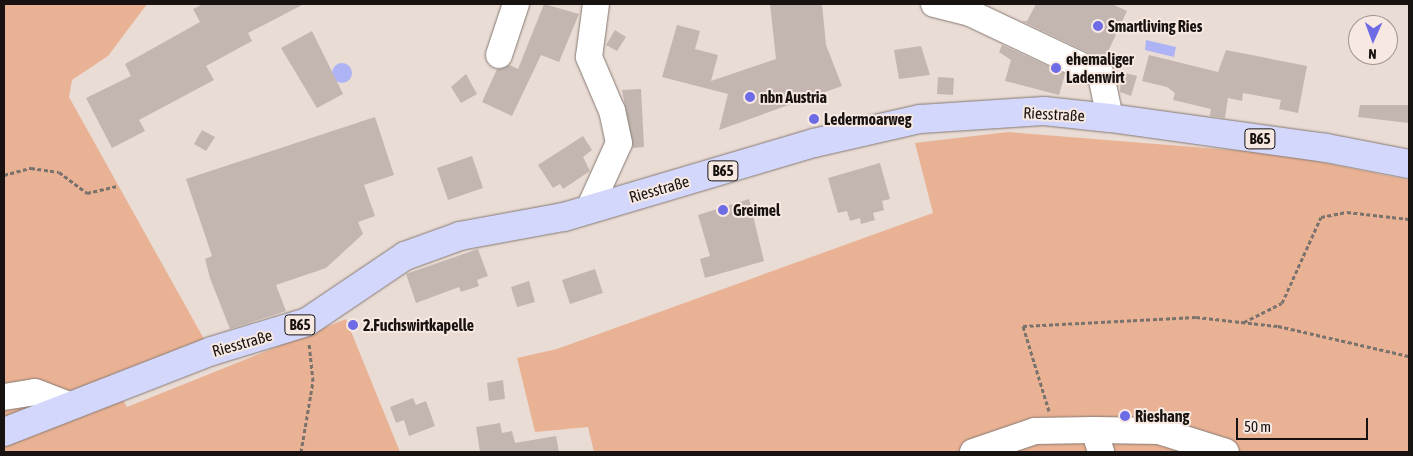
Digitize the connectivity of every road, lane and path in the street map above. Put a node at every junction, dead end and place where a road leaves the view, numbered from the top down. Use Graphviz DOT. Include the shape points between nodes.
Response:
graph roads {
  1 [pos="516,4"];
  2 [pos="596,4"];
  3 [pos="934,4"];
  4 [pos="499,55"];
  5 [pos="1110,118"];
  6 [pos="1409,164"];
  7 [pos="4,175"];
  8 [pos="118,186"];
  9 [pos="589,210"];
  10 [pos="1409,219"];
  11 [pos="1242,322"];
  12 [pos="309,335"];
  13 [pos="1409,356"];
  14 [pos="4,397"];
  15 [pos="69,405"];
  16 [pos="1056,431"];
  17 [pos="4,432"];
  18 [pos="1098,441"];
  19 [pos="301,452"];
  20 [pos="973,452"];
  21 [pos="1226,452"];
  1 -- 4 [label="street"];
  2 -- 9 [label="street" via="589,57 612,111 619,143"];
  3 -- 5 [label="street" via="970,13 1100,75"];
  5 -- 6 [label="main road, Riesstraße / B65" via="1326,148"];
  5 -- 9 [label="main road, Riesstraße / B65" via="1044,111 920,119 814,143"];
  7 -- 8 [label="path" via="31,168 59,172 87,193"];
  9 -- 15 [label="main road, Riesstraße / B65" via="460,236 405,256 307,322 212,351"];
  10 -- 11 [label="path" via="1348,212 1321,216 1282,304"];
  11 -- 13 [label="path"];
  11 -- 16 [label="path" via="1196,317 1023,326"];
  12 -- 19 [label="path" via="313,381"];
  14 -- 15 [label="street" via="35,392"];
  15 -- 17 [label="main road, Riesstraße / B65"];
  16 -- 18 [label="street"];
  16 -- 20 [label="street" via="1035,432"];
  18 -- 21 [label="street" via="1159,431"];
}
